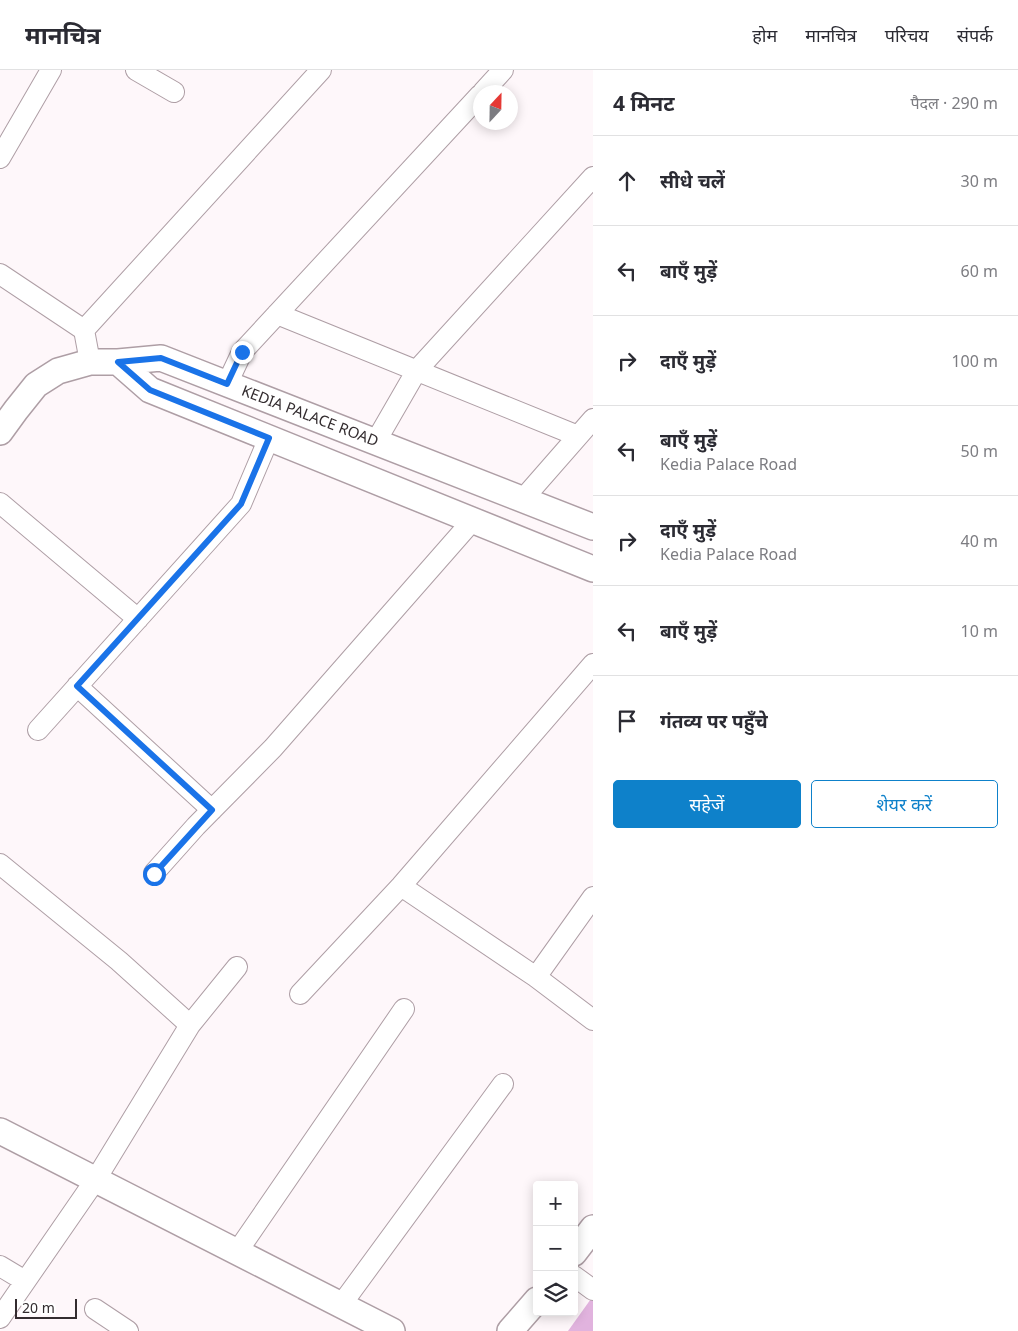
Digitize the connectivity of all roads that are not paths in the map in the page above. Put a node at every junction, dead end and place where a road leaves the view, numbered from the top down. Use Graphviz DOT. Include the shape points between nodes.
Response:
graph roads {
  1 [pos="51,70"];
  2 [pos="136,70"];
  3 [pos="320,70"];
  4 [pos="503,70"];
  5 [pos="490,85"];
  6 [pos="174,92"];
  7 [pos="473,104"];
  8 [pos="0,158"];
  9 [pos="593,177"];
  10 [pos="0,274"];
  11 [pos="277,314"];
  12 [pos="84,330"];
  13 [pos="90,362"];
  14 [pos="118,362"];
  15 [pos="417,370"];
  16 [pos="227,384"];
  17 [pos="593,418"];
  18 [pos="0,432"];
  19 [pos="578,436"];
  20 [pos="269,438"];
  21 [pos="376,441"];
  22 [pos="522,499"];
  23 [pos="0,503"];
  24 [pos="473,520"];
  25 [pos="593,527"];
  26 [pos="593,569"];
  27 [pos="138,618"];
  28 [pos="593,664"];
  29 [pos="77,686"];
  30 [pos="38,730"];
  31 [pos="212,810"];
  32 [pos="0,864"];
  33 [pos="154,874"];
  34 [pos="401,886"];
  35 [pos="593,896"];
  36 [pos="237,968"];
  37 [pos="536,977"];
  38 [pos="300,994"];
  39 [pos="404,1009"];
  40 [pos="593,1020"];
  41 [pos="190,1025"];
  42 [pos="503,1084"];
  43 [pos="0,1131"];
  44 [pos="96,1179"];
  45 [pos="593,1228"];
  46 [pos="578,1248"];
  47 [pos="237,1252"];
  48 [pos="0,1266"];
  49 [pos="578,1279"];
  50 [pos="25,1281"];
  51 [pos="593,1290"];
  52 [pos="533,1305"];
  53 [pos="341,1306"];
  54 [pos="94,1309"];
  55 [pos="0,1318"];
  56 [pos="128,1331"];
  57 [pos="392,1331"];
  58 [pos="510,1331"];
  1 -- 8 [label="street"];
  2 -- 6 [label="street"];
  3 -- 12 [label="street"];
  4 -- 5 [label="street"];
  7 -- 11 [label="street"];
  9 -- 15 [label="street"];
  10 -- 12 [label="street"];
  11 -- 15 [label="street"];
  11 -- 16 [label="street" via="242,352"];
  12 -- 13 [label="street"];
  13 -- 14 [label="street, KEDIA PALACE ROAD"];
  13 -- 18 [label="street, KEDIA PALACE ROAD" via="58,370 36,385"];
  14 -- 16 [label="street, KEDIA PALACE ROAD" via="161,358"];
  14 -- 20 [label="street" via="150,390"];
  15 -- 19 [label="street"];
  15 -- 21 [label="street"];
  16 -- 21 [label="street, KEDIA PALACE ROAD"];
  17 -- 19 [label="street"];
  19 -- 22 [label="street"];
  20 -- 24 [label="street"];
  20 -- 27 [label="street" via="241,504"];
  21 -- 22 [label="street, KEDIA PALACE ROAD"];
  22 -- 25 [label="street, KEDIA PALACE ROAD"];
  23 -- 27 [label="street"];
  24 -- 26 [label="street"];
  24 -- 31 [label="street" via="273,748"];
  27 -- 29 [label="street"];
  28 -- 34 [label="street"];
  29 -- 30 [label="street"];
  29 -- 31 [label="street"];
  31 -- 33 [label="street"];
  32 -- 41 [label="street" via="119,961"];
  34 -- 37 [label="street"];
  34 -- 38 [label="street"];
  35 -- 37 [label="street"];
  36 -- 41 [label="street"];
  37 -- 40 [label="street"];
  39 -- 47 [label="street"];
  41 -- 44 [label="street"];
  42 -- 53 [label="street"];
  43 -- 44 [label="street"];
  44 -- 47 [label="street"];
  44 -- 50 [label="street"];
  45 -- 46 [label="street"];
  47 -- 53 [label="street"];
  48 -- 50 [label="street"];
  49 -- 51 [label="street"];
  50 -- 55 [label="street"];
  52 -- 58 [label="street"];
  53 -- 57 [label="street"];
  54 -- 56 [label="street"];
}
